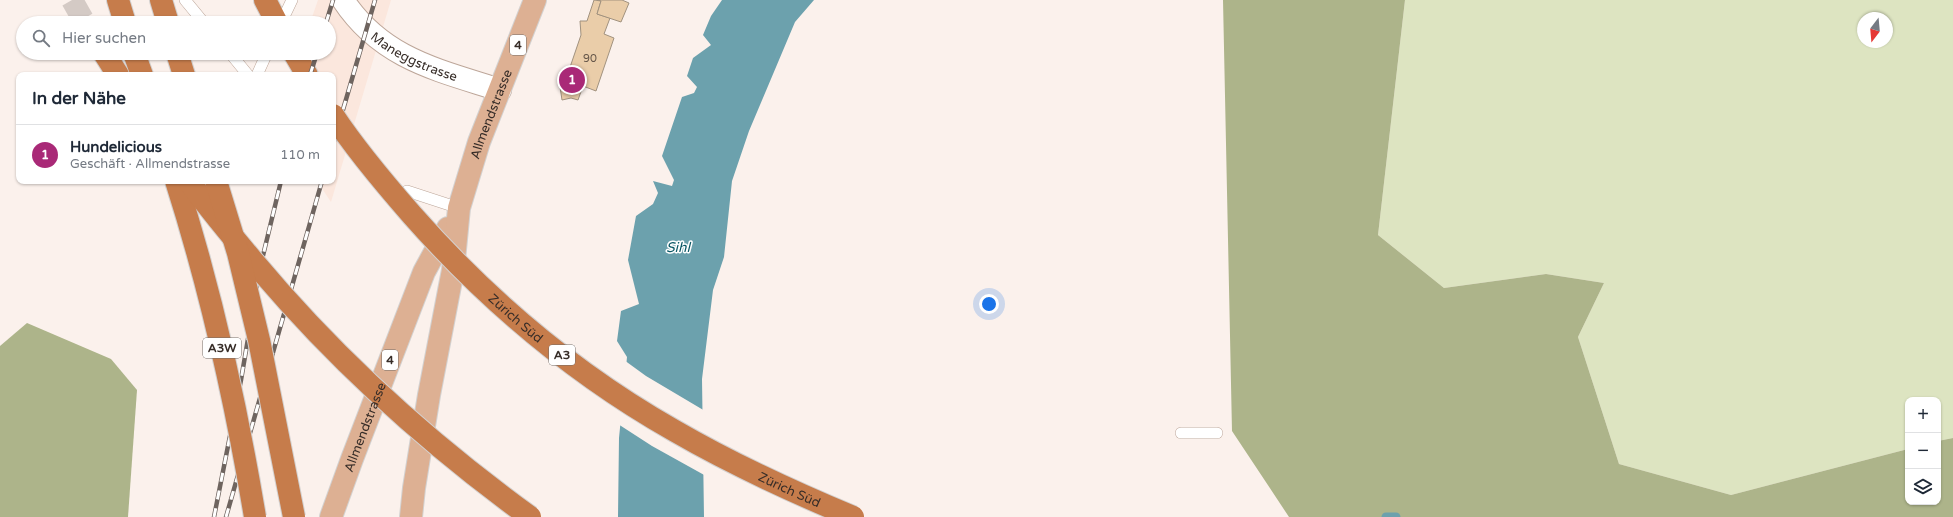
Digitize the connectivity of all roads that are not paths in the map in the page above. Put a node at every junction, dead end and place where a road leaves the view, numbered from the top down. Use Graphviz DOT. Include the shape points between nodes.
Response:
graph roads {
  1 [pos="118,0"];
  2 [pos="161,0"];
  3 [pos="185,0"];
  4 [pos="265,0"];
  5 [pos="292,0"];
  6 [pos="343,0"];
  7 [pos="535,0"];
  8 [pos="123,16"];
  9 [pos="166,16"];
  10 [pos="198,16"];
  11 [pos="273,16"];
  12 [pos="284,16"];
  13 [pos="108,60"];
  14 [pos="137,60"];
  15 [pos="179,60"];
  16 [pos="236,60"];
  17 [pos="264,60"];
  18 [pos="298,60"];
  19 [pos="116,72"];
  20 [pos="141,72"];
  21 [pos="183,72"];
  22 [pos="246,72"];
  23 [pos="258,72"];
  24 [pos="306,72"];
  25 [pos="500,90"];
  26 [pos="336,119"];
  27 [pos="177,184"];
  28 [pos="191,184"];
  29 [pos="217,184"];
  30 [pos="407,191"];
  31 [pos="459,208"];
  32 [pos="1181,433"];
  33 [pos="1217,433"];
  34 [pos="255,517"];
  35 [pos="294,517"];
  36 [pos="331,517"];
  37 [pos="410,517"];
  38 [pos="530,517"];
  39 [pos="853,517"];
  1 -- 8 [label="highway"];
  2 -- 9 [label="highway"];
  3 -- 10 [label="lane"];
  4 -- 11 [label="highway"];
  5 -- 12 [label="lane"];
  6 -- 25 [label="street, Maneggstrasse" via="366,30 382,43 429,68"];
  7 -- 25 [label="main road, Allmendstrasse / 4"];
  13 -- 19 [label="highway"];
  14 -- 20 [label="highway"];
  15 -- 21 [label="highway"];
  16 -- 22 [label="lane"];
  17 -- 23 [label="lane"];
  18 -- 24 [label="highway"];
  25 -- 31 [label="main road, Allmendstrasse / 4" via="479,142"];
  26 -- 39 [label="highway, Zürich Süd / A3, bridge" via="386,185 436,242 490,296 549,346 610,390 674,431 741,466"];
  27 -- 34 [label="highway, A3W, bridge" via="212,308 232,391"];
  28 -- 38 [label="highway, bridge" via="207,207 269,280 342,359 426,436"];
  29 -- 35 [label="highway, bridge" via="238,253 259,340"];
  30 -- 31 [label="lane"];
  31 -- 36 [label="main road, Allmendstrasse / 4" via="424,272"];
  31 -- 37 [label="main road, Allmendstrasse / 4" via="454,270"];
  32 -- 33 [label="lane"];
}
